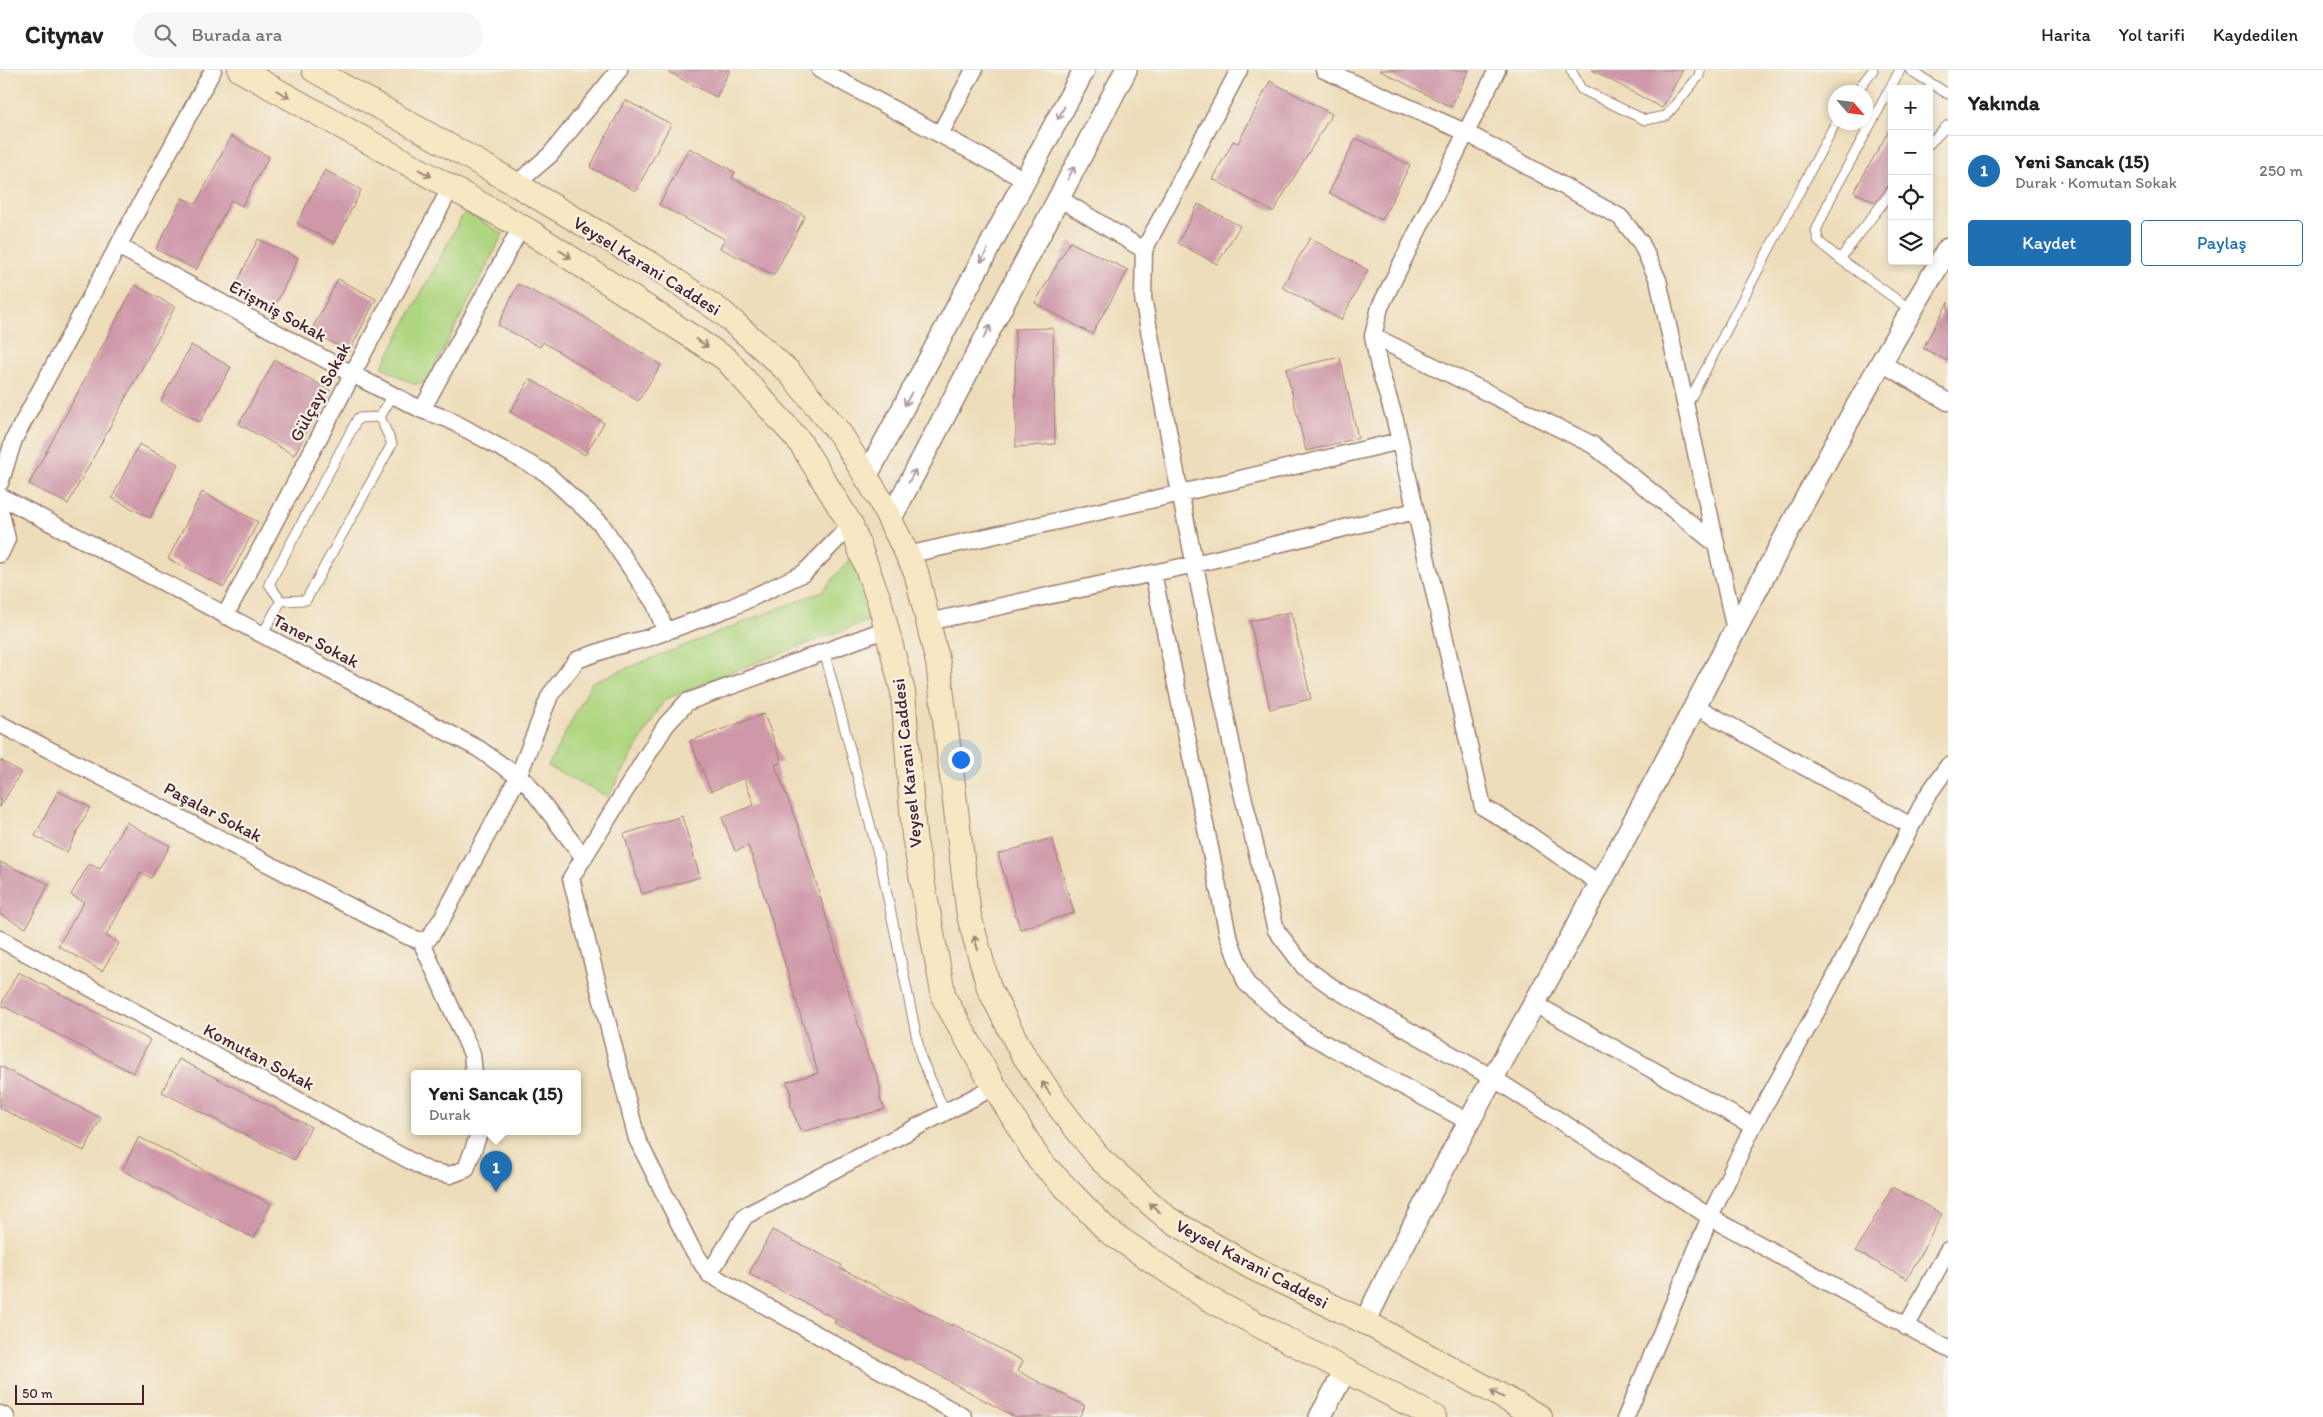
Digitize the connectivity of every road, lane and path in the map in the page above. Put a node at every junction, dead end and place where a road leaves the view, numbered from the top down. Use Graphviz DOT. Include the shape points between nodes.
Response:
graph roads {
  1 [pos="213,70"];
  2 [pos="240,70"];
  3 [pos="314,70"];
  4 [pos="619,70"];
  5 [pos="820,70"];
  6 [pos="974,70"];
  7 [pos="1084,70"];
  8 [pos="1126,70"];
  9 [pos="1239,70"];
  10 [pos="1324,70"];
  11 [pos="1497,70"];
  12 [pos="1571,70"];
  13 [pos="1700,70"];
  14 [pos="1873,70"];
  15 [pos="1900,70"];
  16 [pos="1910,70"];
  17 [pos="1861,85"];
  18 [pos="1948,94"];
  19 [pos="1948,125"];
  20 [pos="1832,130"];
  21 [pos="1466,132"];
  22 [pos="940,134"];
  23 [pos="1933,140"];
  24 [pos="1025,180"];
  25 [pos="516,184"];
  26 [pos="451,187"];
  27 [pos="1888,195"];
  28 [pos="1057,197"];
  29 [pos="521,227"];
  30 [pos="118,246"];
  31 [pos="1948,249"];
  32 [pos="1144,250"];
  33 [pos="1840,259"];
  34 [pos="1911,310"];
  35 [pos="1373,336"];
  36 [pos="1880,362"];
  37 [pos="352,374"];
  38 [pos="393,395"];
  39 [pos="1948,402"];
  40 [pos="1686,407"];
  41 [pos="422,410"];
  42 [pos="380,417"];
  43 [pos="1400,441"];
  44 [pos="866,477"];
  45 [pos="0,483"];
  46 [pos="1181,493"];
  47 [pos="0,496"];
  48 [pos="0,510"];
  49 [pos="1416,511"];
  50 [pos="890,520"];
  51 [pos="851,525"];
  52 [pos="1716,544"];
  53 [pos="0,554"];
  54 [pos="907,555"];
  55 [pos="1195,564"];
  56 [pos="1153,572"];
  57 [pos="282,601"];
  58 [pos="225,616"];
  59 [pos="928,622"];
  60 [pos="887,628"];
  61 [pos="1735,630"];
  62 [pos="666,632"];
  63 [pos="262,635"];
  64 [pos="824,651"];
  65 [pos="1694,706"];
  66 [pos="0,724"];
  67 [pos="1948,766"];
  68 [pos="518,777"];
  69 [pos="1911,826"];
  70 [pos="584,858"];
  71 [pos="1600,884"];
  72 [pos="414,938"];
  73 [pos="0,939"];
  74 [pos="1535,1004"];
  75 [pos="474,1070"];
  76 [pos="1493,1078"];
  77 [pos="994,1087"];
  78 [pos="946,1112"];
  79 [pos="1469,1122"];
  80 [pos="1753,1126"];
  81 [pos="479,1135"];
  82 [pos="1710,1217"];
  83 [pos="1948,1250"];
  84 [pos="709,1274"];
  85 [pos="1365,1322"];
  86 [pos="1906,1327"];
  87 [pos="1948,1349"];
  88 [pos="1345,1371"];
  89 [pos="0,1414"];
  90 [pos="6,1417"];
  91 [pos="964,1417"];
  92 [pos="1320,1417"];
  93 [pos="1434,1417"];
  94 [pos="1540,1417"];
  95 [pos="1626,1417"];
  1 -- 30 [label="street"];
  2 -- 26 [label="main road, Veysel Karani Caddesi, one-way"];
  3 -- 25 [label="main road, Veysel Karani Caddesi"];
  4 -- 25 [label="street" via="550,155"];
  5 -- 22 [label="street"];
  6 -- 22 [label="street"];
  7 -- 24 [label="street, one-way"];
  28 -- 8 [label="street, one-way"];
  9 -- 32 [label="street"];
  10 -- 21 [label="street"];
  11 -- 21 [label="street"];
  12 -- 13 [label="lane" via="1581,89 1645,120 1666,116 1699,76"];
  14 -- 17 [label="lane"];
  15 -- 33 [label="lane" via="1816,231 1819,242"];
  16 -- 18 [label="lane"];
  19 -- 23 [label="lane"];
  20 -- 40 [label="lane"];
  21 -- 35 [label="street" via="1380,307"];
  21 -- 40 [label="street" via="1620,217 1641,243 1658,280"];
  22 -- 24 [label="street"];
  24 -- 44 [label="street, one-way"];
  25 -- 44 [label="main road, Veysel Karani Caddesi" via="651,264 723,313 788,372 840,435"];
  26 -- 29 [label="main road, Veysel Karani Caddesi"];
  26 -- 37 [label="street, Gülçayı Sokak"];
  27 -- 33 [label="lane"];
  28 -- 32 [label="street"];
  50 -- 28 [label="street, one-way"];
  29 -- 41 [label="street"];
  29 -- 51 [label="main road, Veysel Karani Caddesi, one-way" via="726,359 800,442"];
  30 -- 37 [label="street, Erişmiş Sokak"];
  30 -- 45 [label="street" via="14,439"];
  31 -- 34 [label="street"];
  32 -- 46 [label="street" via="1143,298"];
  33 -- 34 [label="lane"];
  34 -- 36 [label="street"];
  35 -- 43 [label="street" via="1378,367"];
  35 -- 52 [label="street" via="1592,445"];
  36 -- 39 [label="street"];
  36 -- 61 [label="street"];
  37 -- 38 [label="street, Erişmiş Sokak"];
  37 -- 58 [label="street, Gülçayı Sokak"];
  38 -- 41 [label="street, Erişmiş Sokak"];
  38 -- 42 [label="lane"];
  40 -- 52 [label="street"];
  41 -- 62 [label="street, Erişmiş Sokak" via="448,419 546,473 601,524 656,604"];
  42 -- 57 [label="lane" via="392,444 306,600"];
  42 -- 57 [label="lane" via="358,418 273,576 269,584"];
  43 -- 46 [label="street"];
  43 -- 49 [label="street"];
  44 -- 50 [label="main road, Veysel Karani Caddesi"];
  46 -- 54 [label="street"];
  46 -- 55 [label="street"];
  47 -- 58 [label="street, Taner Sokak"];
  48 -- 53 [label="street" via="7,539"];
  49 -- 55 [label="street"];
  49 -- 71 [label="street" via="1483,808 1528,834"];
  50 -- 54 [label="main road, Veysel Karani Caddesi"];
  51 -- 60 [label="main road, Veysel Karani Caddesi"];
  51 -- 62 [label="street" via="804,573 732,607"];
  52 -- 61 [label="street"];
  54 -- 59 [label="main road, Veysel Karani Caddesi" via="916,572"];
  55 -- 56 [label="street"];
  55 -- 76 [label="street" via="1238,776 1276,930 1305,968 1335,989"];
  56 -- 59 [label="street"];
  56 -- 79 [label="street" via="1228,935 1246,983 1308,1035"];
  57 -- 63 [label="lane"];
  58 -- 63 [label="street, Taner Sokak"];
  85 -- 59 [label="main road, Veysel Karani Caddesi, one-way" via="1251,1267 1167,1218 1100,1159 1021,1051 989,988 969,916 938,663"];
  60 -- 64 [label="street"];
  60 -- 77 [label="main road, Veysel Karani Caddesi" via="903,692 914,836 944,998"];
  61 -- 65 [label="street"];
  62 -- 68 [label="street" via="578,660 550,695"];
  63 -- 68 [label="street, Taner Sokak" via="479,749"];
  64 -- 70 [label="street" via="687,702 666,725"];
  64 -- 78 [label="lane" via="881,865 922,1058"];
  65 -- 69 [label="street"];
  65 -- 71 [label="street"];
  66 -- 72 [label="street, Paşalar Sokak"];
  67 -- 69 [label="street"];
  68 -- 70 [label="street, Taner Sokak" via="527,783"];
  68 -- 72 [label="street" via="443,917 429,938"];
  69 -- 80 [label="street" via="1830,987"];
  70 -- 84 [label="street" via="571,878 637,1139 691,1246"];
  71 -- 74 [label="street"];
  72 -- 75 [label="street" via="472,1054"];
  73 -- 81 [label="street, Komutan Sokak" via="429,1171 450,1175 466,1169"];
  74 -- 76 [label="street"];
  74 -- 80 [label="street"];
  76 -- 79 [label="street"];
  76 -- 82 [label="street"];
  77 -- 78 [label="street"];
  77 -- 88 [label="main road, Veysel Karani Caddesi" via="1039,1160 1108,1231 1209,1299"];
  78 -- 84 [label="street" via="745,1216"];
  79 -- 85 [label="street" via="1414,1221"];
  80 -- 82 [label="street"];
  82 -- 86 [label="street"];
  82 -- 95 [label="street"];
  83 -- 86 [label="street"];
  84 -- 91 [label="street"];
  94 -- 85 [label="main road, Veysel Karani Caddesi, one-way"];
  86 -- 87 [label="street"];
  88 -- 92 [label="street"];
  88 -- 93 [label="main road, Veysel Karani Caddesi"];
  89 -- 90 [label="street"];
}
